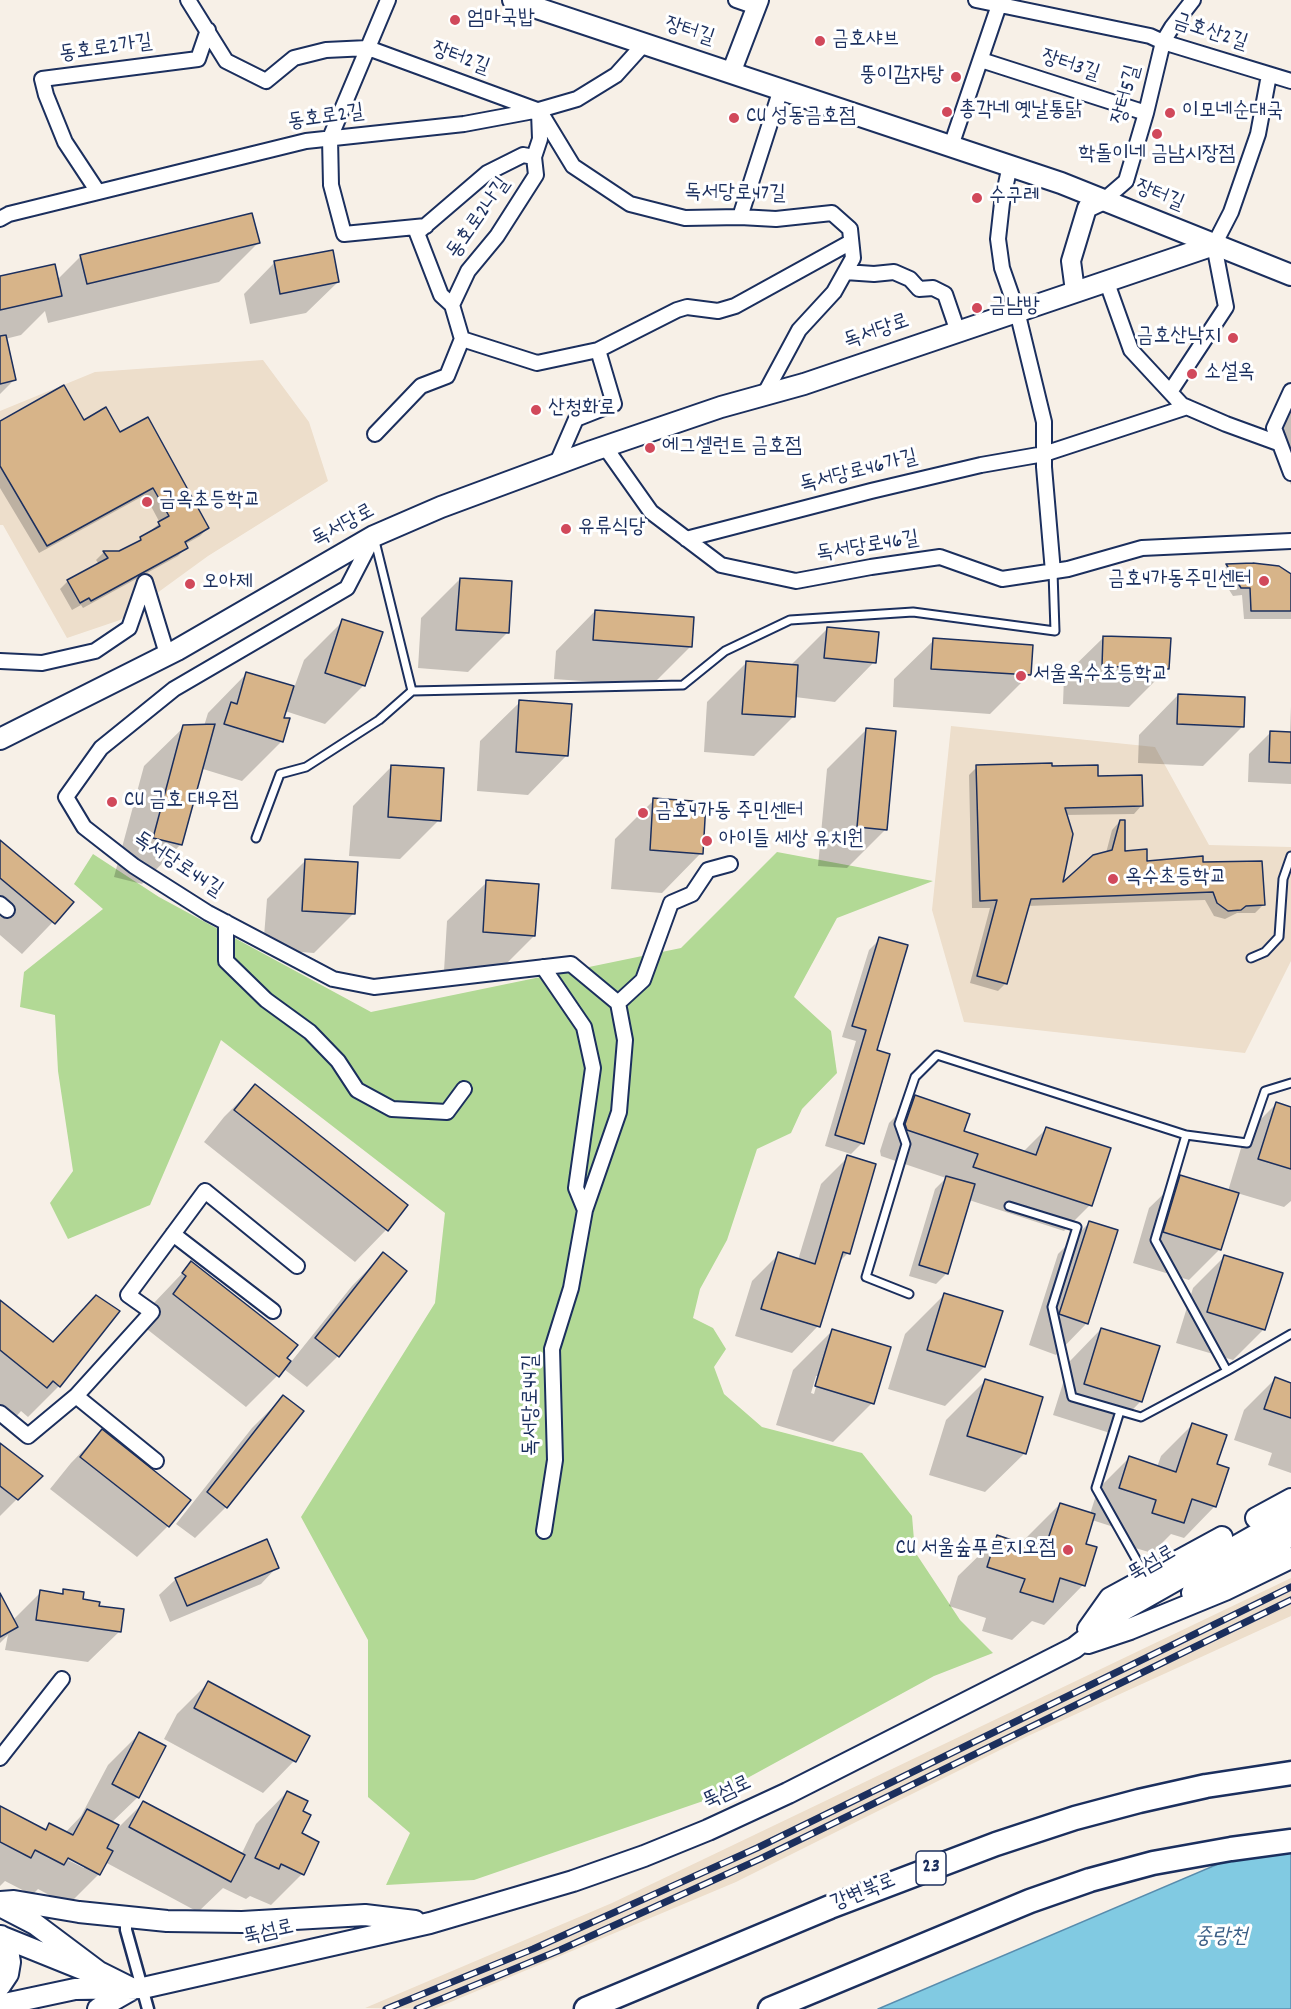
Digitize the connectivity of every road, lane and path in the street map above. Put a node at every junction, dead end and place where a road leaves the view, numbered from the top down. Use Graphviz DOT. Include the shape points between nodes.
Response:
graph roads {
  1 [pos="188,0"];
  2 [pos="388,0"];
  3 [pos="513,0"];
  4 [pos="736,0"];
  5 [pos="976,0"];
  6 [pos="1193,0"];
  7 [pos="757,3"];
  8 [pos="999,5"];
  9 [pos="208,30"];
  10 [pos="1163,42"];
  11 [pos="644,44"];
  12 [pos="368,48"];
  13 [pos="981,60"];
  14 [pos="730,72"];
  15 [pos="1269,75"];
  16 [pos="1291,81"];
  17 [pos="782,89"];
  18 [pos="538,110"];
  19 [pos="1146,113"];
  20 [pos="330,138"];
  21 [pos="951,146"];
  22 [pos="534,157"];
  23 [pos="1010,165"];
  24 [pos="98,192"];
  25 [pos="1104,200"];
  26 [pos="740,217"];
  27 [pos="0,219"];
  28 [pos="426,226"];
  29 [pos="851,242"];
  30 [pos="1214,244"];
  31 [pos="845,272"];
  32 [pos="1291,275"];
  33 [pos="1106,280"];
  34 [pos="1075,291"];
  35 [pos="452,305"];
  36 [pos="1017,311"];
  37 [pos="958,332"];
  38 [pos="462,339"];
  39 [pos="598,350"];
  40 [pos="1291,391"];
  41 [pos="1170,392"];
  42 [pos="764,395"];
  43 [pos="1187,407"];
  44 [pos="375,434"];
  45 [pos="1278,442"];
  46 [pos="605,447"];
  47 [pos="1044,454"];
  48 [pos="556,465"];
  49 [pos="1291,473"];
  50 [pos="374,536"];
  51 [pos="686,539"];
  52 [pos="1291,541"];
  53 [pos="1053,572"];
  54 [pos="167,654"];
  55 [pos="0,661"];
  56 [pos="412,691"];
  57 [pos="0,739"];
  58 [pos="256,838"];
  59 [pos="1291,856"];
  60 [pos="730,864"];
  61 [pos="225,922"];
  62 [pos="1251,958"];
  63 [pos="543,967"];
  64 [pos="618,1003"];
  65 [pos="1291,1083"];
  66 [pos="464,1089"];
  67 [pos="1186,1135"];
  68 [pos="1009,1206"];
  69 [pos="585,1210"];
  70 [pos="173,1234"];
  71 [pos="297,1266"];
  72 [pos="909,1294"];
  73 [pos="273,1311"];
  74 [pos="1291,1334"];
  75 [pos="1227,1371"];
  76 [pos="76,1396"];
  77 [pos="1120,1411"];
  78 [pos="0,1413"];
  79 [pos="156,1461"];
  80 [pos="1291,1499"];
  81 [pos="1291,1515"];
  82 [pos="544,1531"];
  83 [pos="1291,1536"];
  84 [pos="1291,1558"];
  85 [pos="1148,1579"];
  86 [pos="1131,1629"];
  87 [pos="1074,1648"];
  88 [pos="62,1679"];
  89 [pos="0,1758"];
  90 [pos="1291,1773"];
  91 [pos="1291,1841"];
  92 [pos="0,1904"];
  93 [pos="126,1917"];
  94 [pos="430,1923"];
  95 [pos="0,1936"];
  96 [pos="0,1986"];
  97 [pos="138,1988"];
  98 [pos="0,2006"];
  99 [pos="98,2009"];
  100 [pos="148,2009"];
  101 [pos="586,2009"];
  102 [pos="770,2009"];
  1 -- 9 [label="street"];
  2 -- 12 [label="street"];
  3 -- 11 [label="main road, 장터길"];
  4 -- 7 [label="street"];
  5 -- 8 [label="street, 금호산2길"];
  6 -- 10 [label="street, 장터5길"];
  7 -- 14 [label="street"];
  8 -- 10 [label="street, 금호산2길"];
  8 -- 13 [label="street"];
  9 -- 12 [label="street" via="226,61 266,81 294,58 326,50"];
  9 -- 24 [label="street, 동호로2가길" via="198,59 42,80 65,142"];
  10 -- 15 [label="street, 금호산2길"];
  10 -- 19 [label="street, 장터5길"];
  11 -- 14 [label="main road, 장터길"];
  11 -- 18 [label="street, 동호로2길" via="616,75 577,99"];
  12 -- 18 [label="street, 장터2길"];
  12 -- 20 [label="street"];
  13 -- 19 [label="street, 장터3길"];
  13 -- 21 [label="street"];
  14 -- 17 [label="main road, 장터길"];
  15 -- 16 [label="street, 금호산2길"];
  15 -- 30 [label="street" via="1258,134 1231,212"];
  17 -- 21 [label="main road, 장터길"];
  17 -- 26 [label="street"];
  18 -- 20 [label="street, 동호로2길" via="464,124"];
  18 -- 22 [label="street, 동호로2나길" via="540,139"];
  18 -- 26 [label="street, 독서당로47길" via="573,166 630,204 685,218"];
  19 -- 25 [label="street, 장터5길" via="1125,181"];
  20 -- 24 [label="street, 동호로2길"];
  20 -- 28 [label="street, 동호로2나길" via="331,185 344,234"];
  21 -- 23 [label="main road, 장터길"];
  22 -- 28 [label="street, 동호로2나길" via="523,155 487,173"];
  22 -- 35 [label="street, 동호로2나길" via="536,175 468,271"];
  23 -- 25 [label="main road, 장터길"];
  23 -- 36 [label="street" via="998,239 1002,268"];
  24 -- 27 [label="street, 동호로2길"];
  25 -- 30 [label="main road, 장터길"];
  25 -- 34 [label="street" via="1087,208 1071,261"];
  26 -- 29 [label="street, 독서당로47길" via="776,219 832,213 850,229"];
  28 -- 35 [label="street, 동호로2나길" via="417,233 441,295"];
  29 -- 31 [label="street" via="853,258"];
  29 -- 39 [label="street" via="735,306 718,311 687,307 677,310"];
  30 -- 32 [label="main road"];
  30 -- 33 [label="main road, 독서당로"];
  30 -- 41 [label="street" via="1226,307"];
  31 -- 37 [label="street" via="894,272 910,279 919,289 933,288 945,294"];
  31 -- 42 [label="street" via="834,292 799,330"];
  33 -- 34 [label="main road, 독서당로"];
  33 -- 41 [label="street" via="1131,350"];
  34 -- 36 [label="main road, 독서당로"];
  35 -- 38 [label="street, 동호로2나길"];
  36 -- 37 [label="main road, 독서당로"];
  36 -- 47 [label="street" via="1044,422"];
  37 -- 42 [label="main road, 독서당로"];
  38 -- 39 [label="street" via="537,363"];
  38 -- 44 [label="street" via="447,376 421,386"];
  39 -- 48 [label="street" via="614,404 576,419"];
  40 -- 45 [label="street" via="1274,428"];
  41 -- 43 [label="street"];
  42 -- 46 [label="main road, 독서당로"];
  43 -- 45 [label="street"];
  43 -- 47 [label="street, 독서당로46가길"];
  45 -- 49 [label="street"];
  46 -- 48 [label="main road, 독서당로"];
  46 -- 51 [label="street, 독서당로46길" via="651,512"];
  47 -- 51 [label="street, 독서당로46가길" via="981,465"];
  47 -- 53 [label="street"];
  48 -- 50 [label="main road, 독서당로"];
  50 -- 54 [label="main road, 독서당로"];
  50 -- 56 [label="lane"];
  50 -- 61 [label="street, 독서당로44길" via="347,588 174,689 100,748 66,797 84,827 134,866"];
  51 -- 53 [label="street, 독서당로46길" via="721,565 796,581 940,558 1002,579"];
  52 -- 53 [label="street, 독서당로46길" via="1142,548"];
  53 -- 56 [label="lane" via="1055,631 913,612 790,620 725,651 683,685"];
  54 -- 55 [label="street" via="145,582 129,628 95,651 42,663"];
  54 -- 57 [label="main road, 독서당로"];
  56 -- 58 [label="lane" via="380,720 306,767 280,774"];
  59 -- 62 [label="lane" via="1283,879 1279,937 1266,952"];
  60 -- 64 [label="street" via="708,870 692,894 671,903 643,980"];
  61 -- 63 [label="street, 독서당로44길" via="333,979 374,987"];
  61 -- 66 [label="street" via="226,961 266,1000 310,1032 338,1061 357,1090 392,1109 447,1112"];
  63 -- 64 [label="street, 독서당로44길" via="571,964"];
  63 -- 69 [label="street, 독서당로44길" via="584,1027 593,1068 576,1188"];
  64 -- 69 [label="street, 독서당로44길" via="625,1040 619,1112"];
  65 -- 67 [label="lane" via="1265,1091 1247,1143"];
  67 -- 72 [label="lane" via="937,1055 915,1077 899,1124 906,1144 866,1277"];
  67 -- 75 [label="lane" via="1155,1240"];
  68 -- 77 [label="lane" via="1077,1227 1053,1307 1072,1397"];
  69 -- 82 [label="street, 독서당로44길" via="571,1288 552,1349 555,1460"];
  70 -- 71 [label="street" via="205,1191"];
  70 -- 73 [label="street"];
  70 -- 76 [label="street" via="128,1295 152,1312"];
  74 -- 75 [label="lane"];
  75 -- 77 [label="lane" via="1141,1417"];
  76 -- 78 [label="street" via="28,1436"];
  76 -- 79 [label="street"];
  77 -- 85 [label="lane" via="1096,1488"];
  80 -- 85 [label="main road"];
  81 -- 87 [label="main road, 뚝섬로" via="1120,1612"];
  83 -- 86 [label="main road, 뚝섬로"];
  84 -- 86 [label="main road"];
  85 -- 87 [label="main road" via="1110,1598"];
  86 -- 87 [label="main road"];
  87 -- 94 [label="main road, 뚝섬로" via="708,1830 573,1881"];
  88 -- 89 [label="street"];
  90 -- 101 [label="highway, 강변북로 / 23" via="1139,1801 996,1844 830,1907"];
  91 -- 102 [label="highway" via="1153,1863 1090,1880"];
  92 -- 93 [label="main road" via="14,1901"];
  92 -- 97 [label="main road" via="35,1924 99,1972"];
  93 -- 94 [label="main road" via="242,1922 365,1915"];
  93 -- 97 [label="street"];
  94 -- 97 [label="main road, 뚝섬로"];
  95 -- 96 [label="main road" via="10,1962"];
  95 -- 97 [label="main road"];
  97 -- 98 [label="main road, 뚝섬로" via="75,1989"];
  97 -- 99 [label="main road, 뚝섬로"];
  97 -- 100 [label="street"];
}
